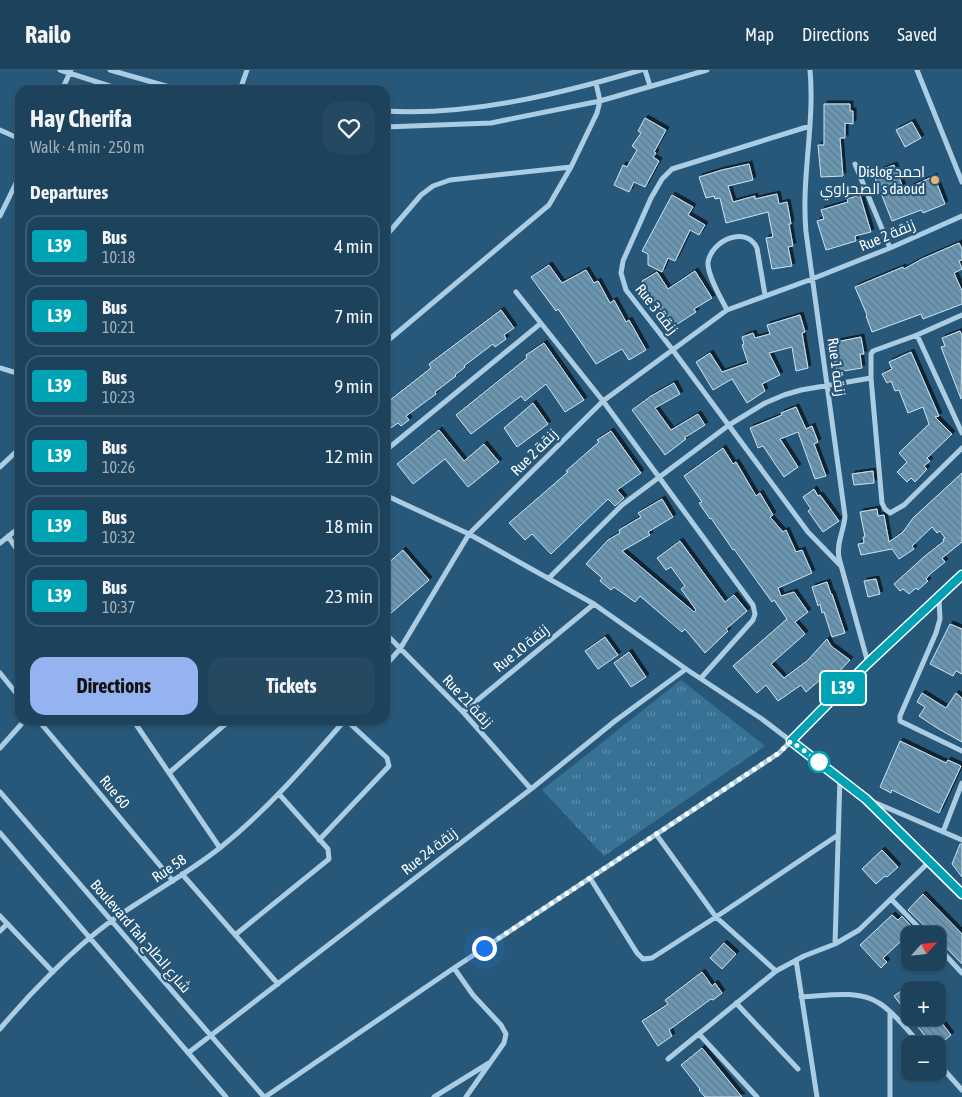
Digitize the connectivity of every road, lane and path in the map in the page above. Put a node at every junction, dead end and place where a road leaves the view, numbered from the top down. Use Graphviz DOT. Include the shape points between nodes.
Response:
graph roads {
  1 [pos="60,70"];
  2 [pos="110,70"];
  3 [pos="247,70"];
  4 [pos="640,70"];
  5 [pos="645,70"];
  6 [pos="707,70"];
  7 [pos="810,70"];
  8 [pos="917,70"];
  9 [pos="70,72"];
  10 [pos="596,83"];
  11 [pos="64,85"];
  12 [pos="108,85"];
  13 [pos="162,85"];
  14 [pos="242,85"];
  15 [pos="650,86"];
  16 [pos="600,101"];
  17 [pos="390,111"];
  18 [pos="810,126"];
  19 [pos="390,127"];
  20 [pos="0,130"];
  21 [pos="15,137"];
  22 [pos="855,164"];
  23 [pos="571,167"];
  24 [pos="962,182"];
  25 [pos="15,185"];
  26 [pos="0,216"];
  27 [pos="962,216"];
  28 [pos="390,231"];
  29 [pos="890,248"];
  30 [pos="812,279"];
  31 [pos="516,292"];
  32 [pos="764,295"];
  33 [pos="727,310"];
  34 [pos="962,315"];
  35 [pos="540,324"];
  36 [pos="917,335"];
  37 [pos="390,339"];
  38 [pos="672,349"];
  39 [pos="0,368"];
  40 [pos="15,372"];
  41 [pos="870,378"];
  42 [pos="828,385"];
  43 [pos="603,401"];
  44 [pos="729,425"];
  45 [pos="962,433"];
  46 [pos="390,447"];
  47 [pos="962,448"];
  48 [pos="15,453"];
  49 [pos="0,467"];
  50 [pos="658,477"];
  51 [pos="390,498"];
  52 [pos="15,531"];
  53 [pos="469,534"];
  54 [pos="8,536"];
  55 [pos="0,543"];
  56 [pos="15,546"];
  57 [pos="840,565"];
  58 [pos="962,575"];
  59 [pos="549,578"];
  60 [pos="939,598"];
  61 [pos="594,604"];
  62 [pos="390,638"];
  63 [pos="400,649"];
  64 [pos="390,660"];
  65 [pos="868,663"];
  66 [pos="686,669"];
  67 [pos="0,673"];
  68 [pos="701,678"];
  69 [pos="15,692"];
  70 [pos="463,712"];
  71 [pos="21,725"];
  72 [pos="42,725"];
  73 [pos="136,725"];
  74 [pos="224,725"];
  75 [pos="341,725"];
  76 [pos="351,725"];
  77 [pos="791,741"];
  78 [pos="0,748"];
  79 [pos="962,751"];
  80 [pos="169,773"];
  81 [pos="840,778"];
  82 [pos="962,783"];
  83 [pos="531,789"];
  84 [pos="0,792"];
  85 [pos="279,794"];
  86 [pos="866,799"];
  87 [pos="943,832"];
  88 [pos="0,833"];
  89 [pos="656,834"];
  90 [pos="838,834"];
  91 [pos="319,840"];
  92 [pos="962,840"];
  93 [pos="220,848"];
  94 [pos="930,861"];
  95 [pos="182,874"];
  96 [pos="590,878"];
  97 [pos="173,881"];
  98 [pos="962,894"];
  99 [pos="892,898"];
  100 [pos="0,916"];
  101 [pos="716,918"];
  102 [pos="112,921"];
  103 [pos="7,924"];
  104 [pos="918,926"];
  105 [pos="0,931"];
  106 [pos="235,934"];
  107 [pos="89,938"];
  108 [pos="835,944"];
  109 [pos="946,956"];
  110 [pos="796,960"];
  111 [pos="454,968"];
  112 [pos="776,971"];
  113 [pos="53,972"];
  114 [pos="962,974"];
  115 [pos="278,984"];
  116 [pos="801,997"];
  117 [pos="736,1003"];
  118 [pos="890,1012"];
  119 [pos="0,1029"];
  120 [pos="699,1034"];
  121 [pos="211,1036"];
  122 [pos="912,1036"];
  123 [pos="188,1053"];
  124 [pos="668,1059"];
  125 [pos="491,1062"];
  126 [pos="798,1069"];
  127 [pos="946,1072"];
  128 [pos="962,1090"];
  129 [pos="226,1097"];
  130 [pos="264,1097"];
  131 [pos="434,1097"];
  132 [pos="466,1097"];
  133 [pos="757,1097"];
  134 [pos="817,1097"];
  135 [pos="890,1097"];
  1 -- 9 [label="street"];
  2 -- 13 [label="street"];
  3 -- 14 [label="street"];
  4 -- 10 [label="street"];
  5 -- 15 [label="street"];
  6 -- 15 [label="street"];
  7 -- 18 [label="street, Rue 1 زنقة"];
  8 -- 24 [label="street"];
  9 -- 11 [label="street"];
  9 -- 12 [label="street"];
  10 -- 16 [label="street"];
  10 -- 17 [label="street" via="487,106"];
  15 -- 16 [label="street"];
  16 -- 19 [label="street" via="491,123"];
  16 -- 23 [label="street"];
  18 -- 30 [label="street, Rue 1 زنقة" via="804,200"];
  18 -- 38 [label="street, Rue 3 زنقة" via="678,166 662,179 631,240 621,273 628,295"];
  20 -- 21 [label="street"];
  22 -- 29 [label="street"];
  23 -- 28 [label="street" via="450,180 433,186"];
  23 -- 37 [label="street" via="544,210"];
  25 -- 26 [label="street"];
  27 -- 29 [label="street, Rue 2 زنقة"];
  29 -- 30 [label="street, Rue 2 زنقة"];
  30 -- 32 [label="street, Rue 2 زنقة"];
  30 -- 42 [label="street, Rue 1 زنقة"];
  31 -- 35 [label="street"];
  32 -- 33 [label="street, Rue 2 زنقة"];
  32 -- 33 [label="street" via="754,242 748,237 732,237 718,245 708,262"];
  33 -- 38 [label="street, Rue 2 زنقة"];
  34 -- 36 [label="street"];
  35 -- 43 [label="street"];
  35 -- 46 [label="street"];
  36 -- 41 [label="street" via="873,352"];
  36 -- 45 [label="street"];
  38 -- 43 [label="street, Rue 2 زنقة"];
  38 -- 44 [label="street, Rue 3 زنقة"];
  39 -- 40 [label="street"];
  41 -- 42 [label="street"];
  41 -- 47 [label="street" via="885,510 890,513 904,505"];
  42 -- 44 [label="street" via="784,395"];
  42 -- 57 [label="street, Rue 1 زنقة" via="845,516 838,545"];
  43 -- 50 [label="street"];
  43 -- 53 [label="street, Rue 2 زنقة"];
  44 -- 50 [label="street"];
  44 -- 57 [label="street, Rue 3 زنقة" via="808,532"];
  48 -- 49 [label="street"];
  50 -- 59 [label="street" via="622,505"];
  50 -- 68 [label="street" via="753,604 753,620"];
  51 -- 53 [label="street"];
  52 -- 54 [label="street"];
  53 -- 59 [label="street"];
  53 -- 63 [label="street, Rue 2 زنقة"];
  54 -- 55 [label="street"];
  54 -- 56 [label="street"];
  57 -- 65 [label="street, Rue 1 زنقة"];
  58 -- 60 [label="street"];
  59 -- 61 [label="street"];
  60 -- 65 [label="street"];
  60 -- 79 [label="street" via="940,619 936,633 900,721"];
  61 -- 66 [label="street"];
  61 -- 70 [label="street, Rue 10 زنقة"];
  62 -- 63 [label="street, Rue 21 زنقة"];
  63 -- 64 [label="street"];
  63 -- 70 [label="street, Rue 21 زنقة"];
  65 -- 77 [label="street"];
  66 -- 68 [label="street"];
  66 -- 83 [label="street, Rue 24 زنقة"];
  67 -- 69 [label="street"];
  68 -- 77 [label="street"];
  70 -- 83 [label="street, Rue 21 زنقة"];
  71 -- 78 [label="street"];
  72 -- 97 [label="street, Rue 60"];
  73 -- 80 [label="street"];
  74 -- 80 [label="street"];
  75 -- 85 [label="street, Rue 58"];
  76 -- 91 [label="street" via="387,758 389,766"];
  77 -- 81 [label="street"];
  77 -- 89 [label="street" via="779,753"];
  80 -- 93 [label="street"];
  81 -- 86 [label="street"];
  81 -- 90 [label="street"];
  82 -- 87 [label="street"];
  83 -- 115 [label="street, Rue 24 زنقة"];
  84 -- 102 [label="street, Boulevard Tah شارع الطاح"];
  85 -- 91 [label="street"];
  85 -- 93 [label="street, Rue 58"];
  86 -- 87 [label="street"];
  86 -- 94 [label="street"];
  87 -- 92 [label="street"];
  88 -- 107 [label="street"];
  89 -- 96 [label="street"];
  89 -- 101 [label="street"];
  90 -- 101 [label="street"];
  90 -- 108 [label="street"];
  91 -- 106 [label="street" via="329,852 327,862"];
  93 -- 95 [label="street, Rue 58"];
  94 -- 98 [label="street"];
  94 -- 99 [label="street"];
  95 -- 97 [label="street, Rue 58"];
  95 -- 106 [label="street"];
  96 -- 101 [label="street" via="643,959 652,958"];
  96 -- 111 [label="street"];
  97 -- 102 [label="street, Rue 58"];
  99 -- 104 [label="street"];
  99 -- 108 [label="street" via="859,930"];
  100 -- 103 [label="street"];
  101 -- 112 [label="street"];
  102 -- 107 [label="street, Rue 58"];
  102 -- 121 [label="street, Boulevard Tah شارع الطاح"];
  103 -- 105 [label="street"];
  103 -- 113 [label="street"];
  106 -- 115 [label="street"];
  107 -- 113 [label="street, Rue 58"];
  107 -- 123 [label="street"];
  108 -- 110 [label="street"];
  109 -- 114 [label="street"];
  110 -- 112 [label="street"];
  110 -- 116 [label="street"];
  111 -- 125 [label="street" via="506,1034"];
  111 -- 130 [label="street"];
  112 -- 117 [label="street"];
  113 -- 119 [label="street, Rue 58"];
  115 -- 121 [label="street, Rue 24 زنقة"];
  116 -- 118 [label="street" via="857,995 880,1003"];
  116 -- 134 [label="street"];
  117 -- 120 [label="street"];
  117 -- 126 [label="street"];
  118 -- 122 [label="street"];
  118 -- 135 [label="street"];
  120 -- 124 [label="street"];
  120 -- 133 [label="street"];
  121 -- 123 [label="street, Rue 24 زنقة"];
  121 -- 130 [label="street, Boulevard Tah شارع الطاح"];
  123 -- 129 [label="street"];
  125 -- 131 [label="street"];
  125 -- 132 [label="street"];
  127 -- 128 [label="street"];
}
